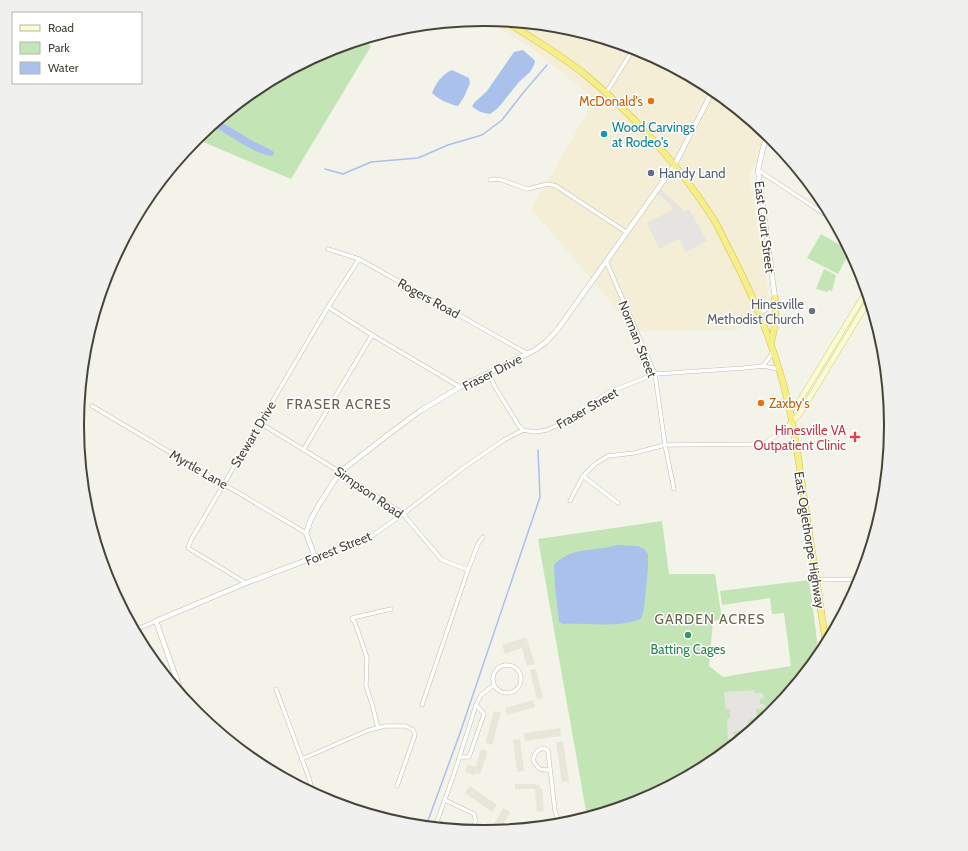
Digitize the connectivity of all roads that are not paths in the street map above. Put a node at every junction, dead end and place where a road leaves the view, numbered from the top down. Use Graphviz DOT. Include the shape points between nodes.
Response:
graph roads {
  1 [pos="515,27"];
  2 [pos="630,54"];
  3 [pos="606,93"];
  4 [pos="710,96"];
  5 [pos="765,142"];
  6 [pos="674,166"];
  7 [pos="758,170"];
  8 [pos="490,180"];
  9 [pos="821,212"];
  10 [pos="626,232"];
  11 [pos="328,249"];
  12 [pos="359,259"];
  13 [pos="606,261"];
  14 [pos="775,298"];
  15 [pos="862,298"];
  16 [pos="328,307"];
  17 [pos="865,307"];
  18 [pos="759,313"];
  19 [pos="372,336"];
  20 [pos="771,343"];
  21 [pos="773,351"];
  22 [pos="528,354"];
  23 [pos="763,366"];
  24 [pos="779,369"];
  25 [pos="488,374"];
  26 [pos="655,374"];
  27 [pos="460,388"];
  28 [pos="92,406"];
  29 [pos="790,410"];
  30 [pos="792,422"];
  31 [pos="260,423"];
  32 [pos="523,430"];
  33 [pos="764,444"];
  34 [pos="665,445"];
  35 [pos="796,446"];
  36 [pos="304,449"];
  37 [pos="340,472"];
  38 [pos="583,476"];
  39 [pos="224,483"];
  40 [pos="674,489"];
  41 [pos="570,501"];
  42 [pos="618,503"];
  43 [pos="403,514"];
  44 [pos="306,532"];
  45 [pos="482,537"];
  46 [pos="315,558"];
  47 [pos="468,570"];
  48 [pos="852,579"];
  49 [pos="816,580"];
  50 [pos="246,583"];
  51 [pos="391,610"];
  52 [pos="156,621"];
  53 [pos="140,628"];
  54 [pos="824,634"];
  55 [pos="177,681"];
  56 [pos="494,685"];
  57 [pos="276,689"];
  58 [pos="422,705"];
  59 [pos="476,705"];
  60 [pos="378,728"];
  61 [pos="460,756"];
  62 [pos="302,759"];
  63 [pos="550,770"];
  64 [pos="311,786"];
  65 [pos="397,786"];
  66 [pos="445,800"];
  67 [pos="558,818"];
  68 [pos="437,822"];
  69 [pos="474,825"];
  1 -- 3 [label="highway, East Oglethorpe Highway" via="554,52"];
  2 -- 3 [label="street"];
  3 -- 6 [label="highway, East Oglethorpe Highway" via="641,127"];
  4 -- 6 [label="street, Fraser Drive"];
  5 -- 7 [label="street, East Court Street"];
  6 -- 10 [label="street, Fraser Drive"];
  6 -- 18 [label="highway, East Oglethorpe Highway" via="715,222"];
  7 -- 9 [label="street"];
  7 -- 14 [label="street, East Court Street"];
  8 -- 10 [label="street" via="502,180 527,189 548,184 556,186"];
  10 -- 13 [label="street, Fraser Drive"];
  11 -- 12 [label="street, Rogers Road"];
  12 -- 16 [label="street, Stewart Drive"];
  12 -- 22 [label="street, Rogers Road"];
  13 -- 22 [label="street, Fraser Drive" via="558,329 546,342"];
  13 -- 26 [label="street, Norman Street"];
  14 -- 18 [label="street" via="772,305"];
  14 -- 20 [label="highway" via="776,320"];
  15 -- 29 [label="main road" via="800,400"];
  16 -- 19 [label="street"];
  16 -- 31 [label="street, Stewart Drive"];
  17 -- 30 [label="main road" via="801,412"];
  18 -- 20 [label="highway, East Oglethorpe Highway"];
  19 -- 27 [label="street"];
  19 -- 36 [label="street"];
  20 -- 21 [label="highway, East Oglethorpe Highway"];
  21 -- 23 [label="street"];
  21 -- 24 [label="highway, East Oglethorpe Highway"];
  22 -- 25 [label="street, Fraser Drive"];
  23 -- 24 [label="street, Fraser Street"];
  23 -- 26 [label="street, Fraser Street"];
  24 -- 29 [label="highway, East Oglethorpe Highway"];
  25 -- 27 [label="street, Fraser Drive"];
  25 -- 32 [label="street"];
  26 -- 32 [label="street, Fraser Street" via="607,393 572,419 547,430"];
  26 -- 34 [label="street, Norman Street"];
  27 -- 37 [label="street, Fraser Drive" via="420,411"];
  28 -- 39 [label="street, Myrtle Lane"];
  29 -- 30 [label="highway, East Oglethorpe Highway"];
  30 -- 33 [label="street"];
  30 -- 35 [label="highway, East Oglethorpe Highway"];
  31 -- 36 [label="street, Simpson Road"];
  31 -- 39 [label="street, Stewart Drive"];
  32 -- 43 [label="street, Forest Street" via="463,468"];
  33 -- 34 [label="street"];
  33 -- 35 [label="street"];
  34 -- 38 [label="street" via="608,456"];
  34 -- 40 [label="street, Norman Street"];
  35 -- 49 [label="highway, East Oglethorpe Highway"];
  36 -- 37 [label="street, Simpson Road"];
  37 -- 43 [label="street, Simpson Road"];
  37 -- 44 [label="street, Fraser Drive" via="314,513"];
  38 -- 41 [label="street"];
  38 -- 42 [label="street"];
  39 -- 44 [label="street, Myrtle Lane"];
  39 -- 50 [label="street, Stewart Drive" via="188,548"];
  43 -- 46 [label="street, Forest Street" via="369,538"];
  43 -- 47 [label="street, Simpson Road" via="442,560"];
  44 -- 46 [label="street"];
  45 -- 47 [label="street"];
  46 -- 50 [label="street, Forest Street"];
  47 -- 58 [label="street"];
  48 -- 49 [label="street"];
  49 -- 54 [label="highway, East Oglethorpe Highway"];
  50 -- 52 [label="street, Forest Street"];
  51 -- 60 [label="street" via="352,618 367,658 366,686"];
  52 -- 53 [label="street, Forest Street"];
  52 -- 55 [label="street"];
  56 -- 56 [label="street" via="501,692 507,693 517,688 521,677 515,667 502,666 494,673"];
  56 -- 59 [label="street" via="481,695"];
  57 -- 62 [label="street"];
  59 -- 61 [label="street"];
  59 -- 61 [label="street" via="484,714 470,756"];
  60 -- 62 [label="street"];
  60 -- 65 [label="street" via="406,726 413,730 415,735"];
  61 -- 66 [label="street"];
  62 -- 64 [label="street"];
  63 -- 63 [label="street" via="541,770 533,760 539,749 544,748 548,751"];
  63 -- 67 [label="street"];
  66 -- 68 [label="street"];
  66 -- 69 [label="street" via="474,814"];
}
